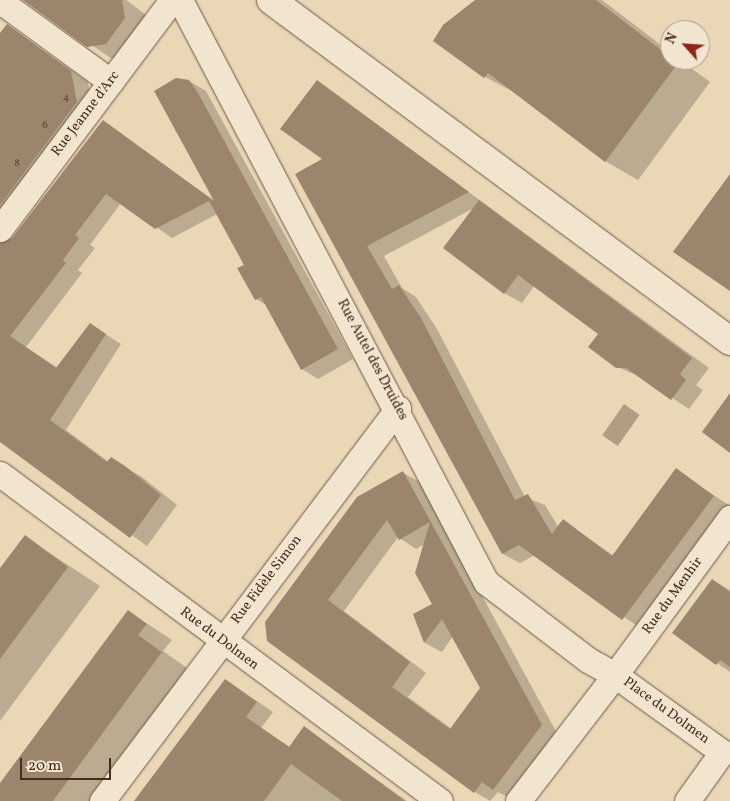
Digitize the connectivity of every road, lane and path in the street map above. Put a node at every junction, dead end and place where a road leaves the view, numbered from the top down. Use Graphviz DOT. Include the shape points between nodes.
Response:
graph roads {
  1 [pos="172,0"];
  2 [pos="180,0"];
  3 [pos="270,0"];
  4 [pos="0,1"];
  5 [pos="110,82"];
  6 [pos="0,229"];
  7 [pos="730,341"];
  8 [pos="398,408"];
  9 [pos="0,474"];
  10 [pos="730,518"];
  11 [pos="221,642"];
  12 [pos="615,675"];
  13 [pos="726,755"];
  14 [pos="102,801"];
  15 [pos="440,801"];
  16 [pos="518,801"];
  17 [pos="687,801"];
  1 -- 5 [label="street, Rue Jeanne d'Arc"];
  2 -- 8 [label="street, Rue Autel des Druides"];
  3 -- 7 [label="street"];
  4 -- 5 [label="street"];
  5 -- 6 [label="street, Rue Jeanne d'Arc"];
  8 -- 11 [label="street, Rue Fidèle Simon"];
  8 -- 12 [label="street, Rue Autel des Druides" via="486,582 588,660"];
  9 -- 11 [label="street, Rue du Dolmen"];
  10 -- 12 [label="street, Rue du Menhir"];
  11 -- 14 [label="street, Rue Fidèle Simon"];
  11 -- 15 [label="street, Rue du Dolmen"];
  12 -- 13 [label="street, Place du Dolmen"];
  12 -- 16 [label="street, Place du Dolmen"];
  13 -- 17 [label="street, Place du Dolmen"];
}
